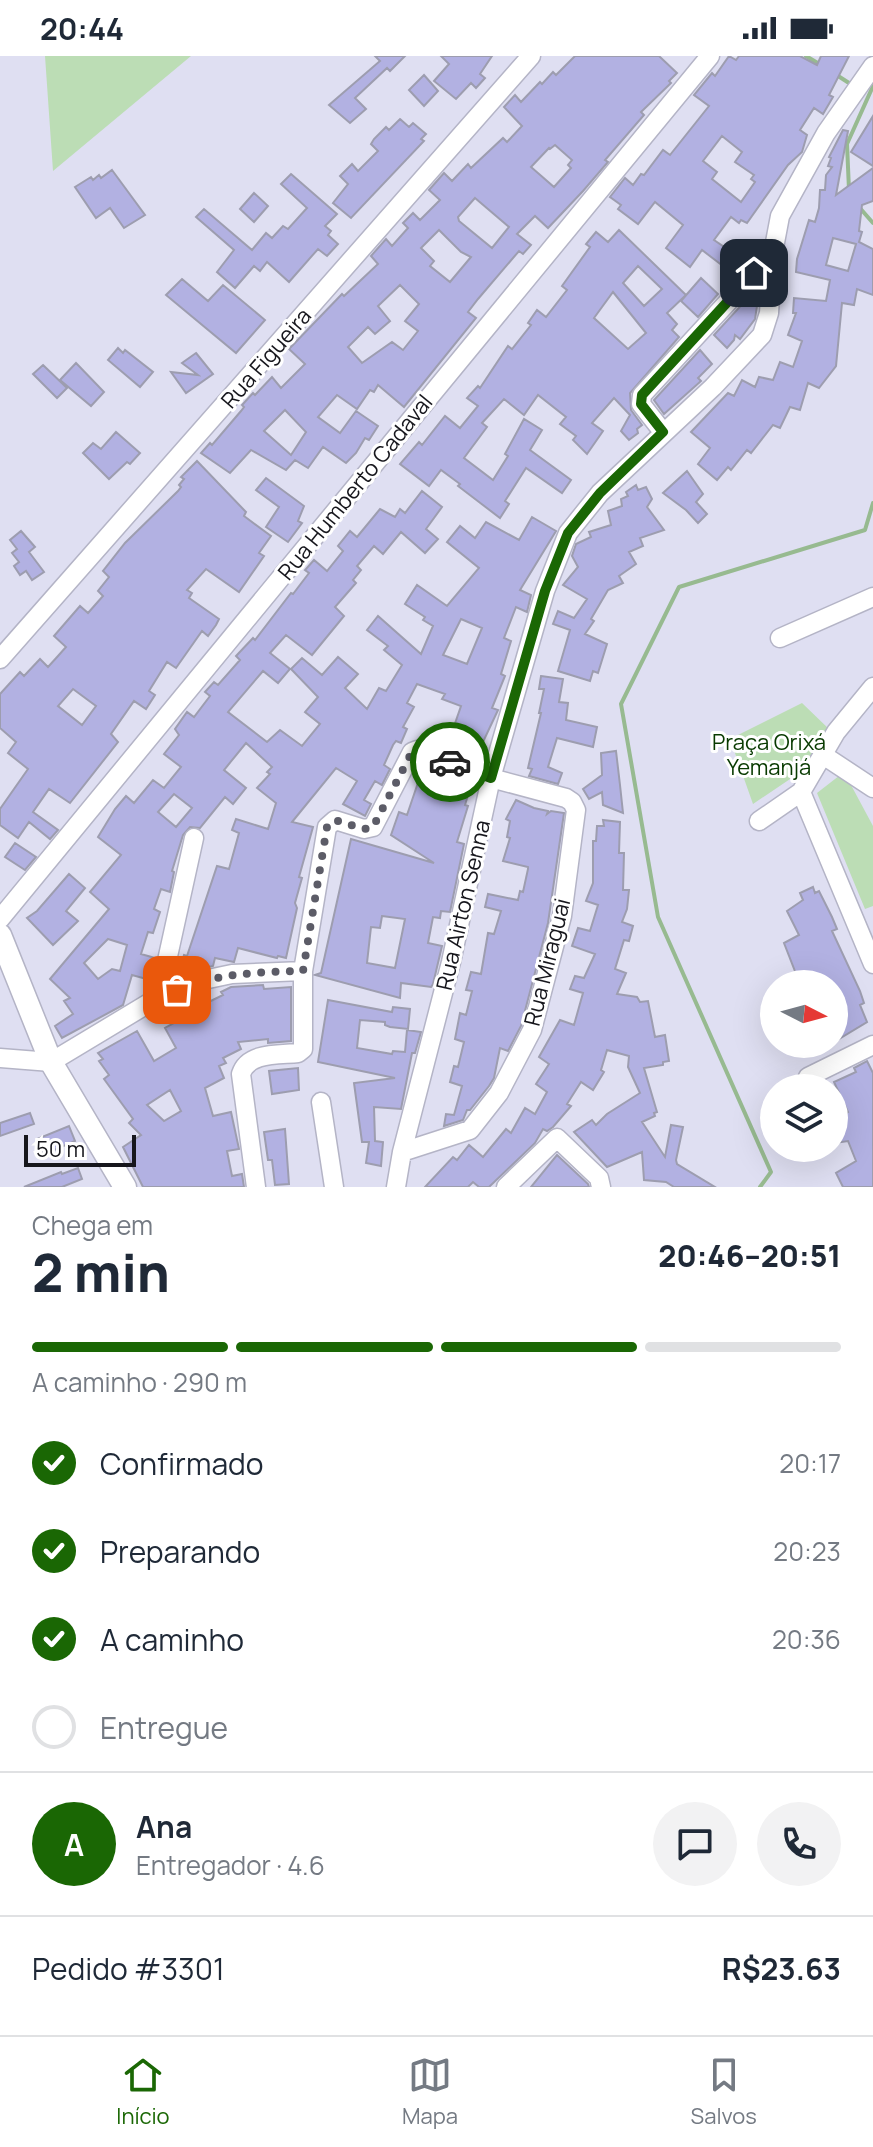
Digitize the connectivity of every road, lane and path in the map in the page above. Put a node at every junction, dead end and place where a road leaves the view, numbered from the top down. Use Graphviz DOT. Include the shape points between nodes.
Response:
graph roads {
  1 [pos="531,56"];
  2 [pos="710,56"];
  3 [pos="873,66"];
  4 [pos="773,253"];
  5 [pos="663,432"];
  6 [pos="873,597"];
  7 [pos="780,638"];
  8 [pos="0,659"];
  9 [pos="873,687"];
  10 [pos="823,755"];
  11 [pos="491,778"];
  12 [pos="873,788"];
  13 [pos="801,792"];
  14 [pos="759,821"];
  15 [pos="194,838"];
  16 [pos="0,919"];
  17 [pos="0,935"];
  18 [pos="873,964"];
  19 [pos="303,971"];
  20 [pos="159,997"];
  21 [pos="873,1045"];
  22 [pos="0,1058"];
  23 [pos="51,1062"];
  24 [pos="814,1074"];
  25 [pos="321,1102"];
  26 [pos="402,1152"];
  27 [pos="125,1187"];
  28 [pos="256,1187"];
  29 [pos="334,1187"];
  30 [pos="396,1187"];
  31 [pos="506,1187"];
  32 [pos="601,1187"];
  1 -- 8 [label="street, Rua Figueira"];
  2 -- 16 [label="street, Rua Humberto Cadaval"];
  3 -- 4 [label="street, Rua Airton Senna" via="826,133 780,216"];
  4 -- 5 [label="street, Rua Airton Senna" via="769,313 762,335"];
  4 -- 5 [label="street" via="642,395 641,404"];
  5 -- 11 [label="street, Rua Airton Senna" via="600,493 568,533 545,591"];
  6 -- 7 [label="street"];
  9 -- 10 [label="street"];
  10 -- 12 [label="street"];
  10 -- 13 [label="street"];
  11 -- 19 [label="street" via="417,750 373,827 330,822"];
  11 -- 26 [label="street, Rua Airton Senna"];
  11 -- 26 [label="street, Rua Miraguai" via="572,802 576,810 562,916 532,1030 499,1093 470,1130"];
  13 -- 14 [label="street"];
  13 -- 18 [label="street"];
  15 -- 20 [label="street"];
  17 -- 23 [label="main road"];
  19 -- 20 [label="street" via="232,974"];
  19 -- 28 [label="street" via="303,1049 253,1059 241,1074"];
  20 -- 23 [label="street"];
  21 -- 24 [label="street"];
  22 -- 23 [label="street"];
  23 -- 27 [label="main road"];
  25 -- 29 [label="street"];
  26 -- 30 [label="street, Rua Airton Senna"];
  31 -- 32 [label="street" via="557,1138 599,1178"];
}
